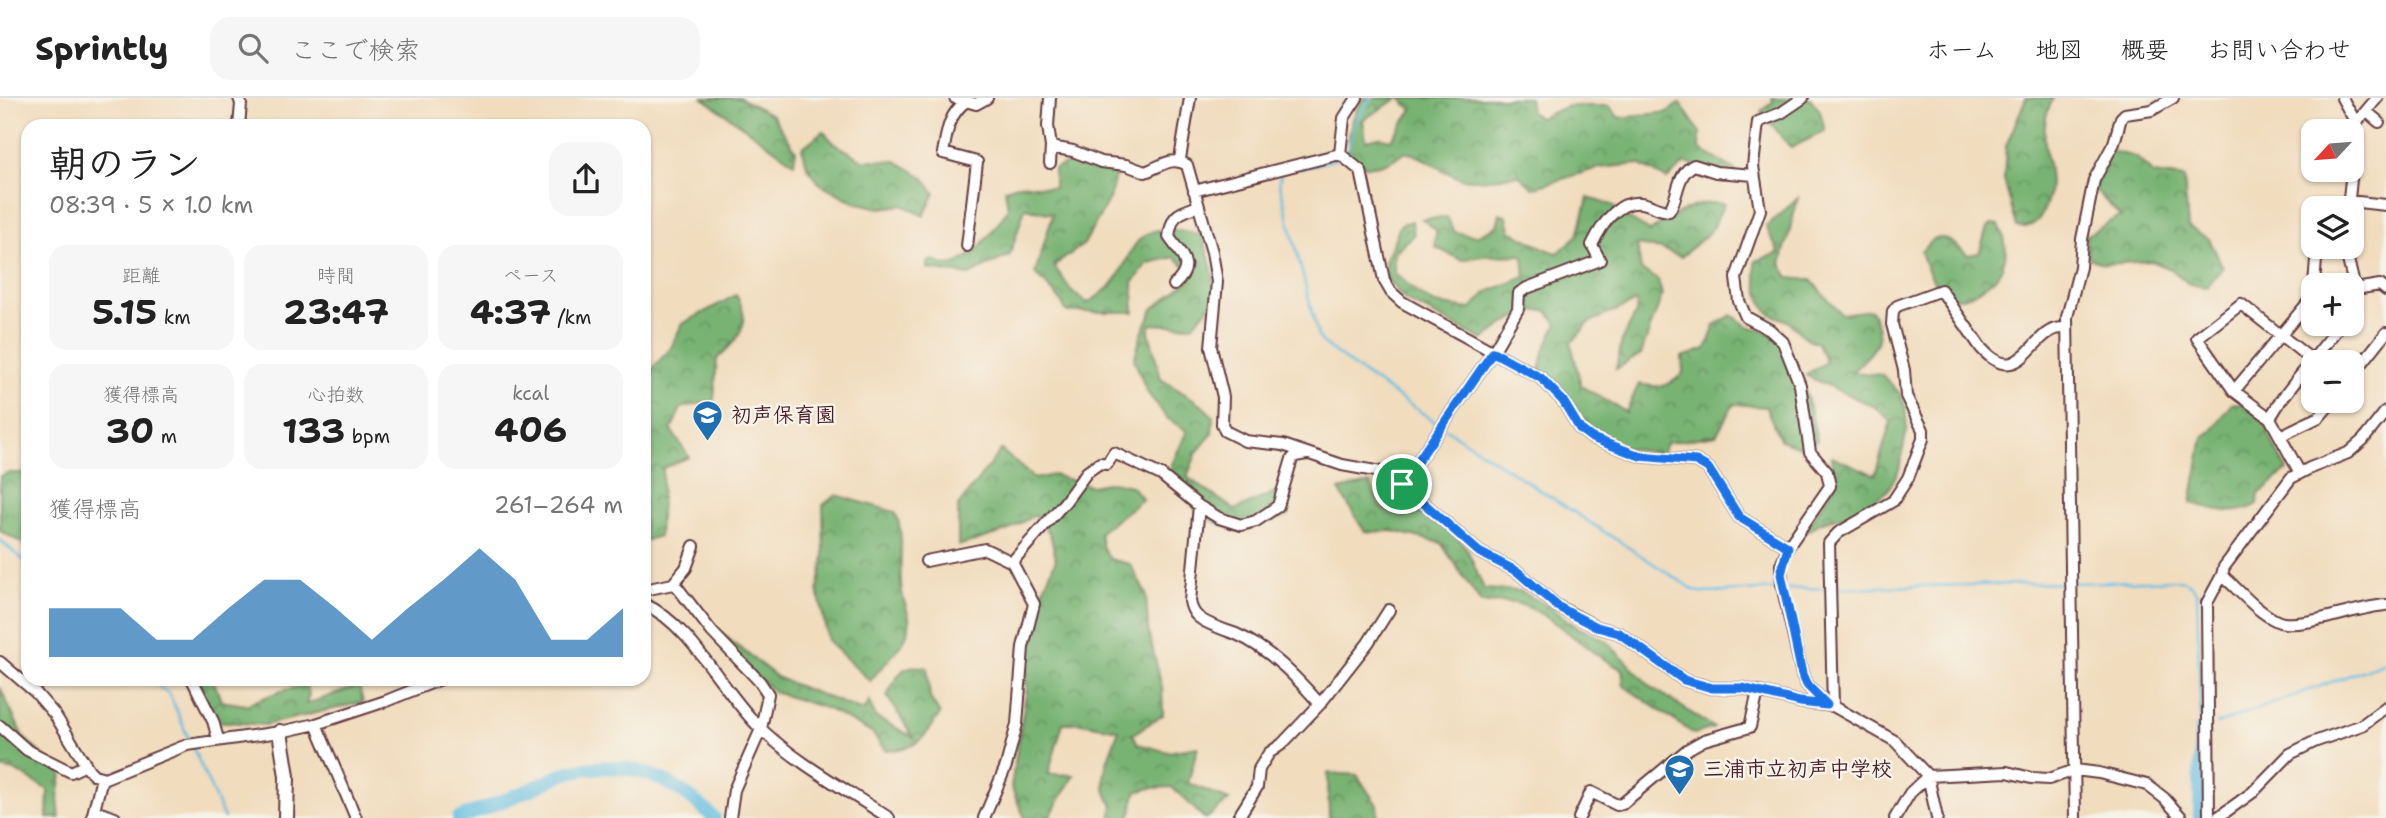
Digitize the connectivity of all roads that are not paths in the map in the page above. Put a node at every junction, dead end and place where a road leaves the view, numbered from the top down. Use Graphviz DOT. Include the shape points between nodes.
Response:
graph roads {
  1 [pos="239,98"];
  2 [pos="987,98"];
  3 [pos="1050,98"];
  4 [pos="1190,98"];
  5 [pos="1357,98"];
  6 [pos="1803,98"];
  7 [pos="2173,98"];
  8 [pos="2342,98"];
  9 [pos="2378,98"];
  10 [pos="960,100"];
  11 [pos="2366,111"];
  12 [pos="240,119"];
  13 [pos="2354,119"];
  14 [pos="2359,119"];
  15 [pos="2379,121"];
  16 [pos="1051,147"];
  17 [pos="1342,155"];
  18 [pos="1180,159"];
  19 [pos="1050,163"];
  20 [pos="1754,176"];
  21 [pos="1194,191"];
  22 [pos="2364,204"];
  23 [pos="2386,205"];
  24 [pos="1198,206"];
  25 [pos="967,246"];
  26 [pos="1174,285"];
  27 [pos="2364,288"];
  28 [pos="2386,290"];
  29 [pos="2301,311"];
  30 [pos="2067,327"];
  31 [pos="2386,333"];
  32 [pos="2281,335"];
  33 [pos="2331,336"];
  34 [pos="2320,350"];
  35 [pos="2301,351"];
  36 [pos="1493,352"];
  37 [pos="2364,361"];
  38 [pos="2301,374"];
  39 [pos="2234,391"];
  40 [pos="2386,411"];
  41 [pos="2322,413"];
  42 [pos="2270,418"];
  43 [pos="2280,436"];
  44 [pos="1310,453"];
  45 [pos="2300,472"];
  46 [pos="1402,484"];
  47 [pos="1199,506"];
  48 [pos="694,545"];
  49 [pos="1788,547"];
  50 [pos="926,561"];
  51 [pos="1012,562"];
  52 [pos="2222,575"];
  53 [pos="674,583"];
  54 [pos="651,588"];
  55 [pos="2386,605"];
  56 [pos="651,608"];
  57 [pos="1389,610"];
  58 [pos="0,662"];
  59 [pos="21,680"];
  60 [pos="28,686"];
  61 [pos="196,686"];
  62 [pos="424,686"];
  63 [pos="1758,691"];
  64 [pos="1320,704"];
  65 [pos="1830,705"];
  66 [pos="2386,707"];
  67 [pos="316,724"];
  68 [pos="0,726"];
  69 [pos="761,729"];
  70 [pos="280,732"];
  71 [pos="218,739"];
  72 [pos="86,765"];
  73 [pos="2075,769"];
  74 [pos="1928,776"];
  75 [pos="103,778"];
  76 [pos="93,815"];
  77 [pos="115,818"];
  78 [pos="286,818"];
  79 [pos="356,818"];
  80 [pos="730,818"];
  81 [pos="889,818"];
  82 [pos="984,818"];
  83 [pos="1238,818"];
  84 [pos="1579,818"];
  85 [pos="1895,818"];
  86 [pos="1937,818"];
  87 [pos="2075,818"];
  88 [pos="2182,818"];
  89 [pos="2209,818"];
  90 [pos="2217,818"];
  1 -- 12 [label="street"];
  2 -- 10 [label="street" via="976,104"];
  3 -- 16 [label="street"];
  4 -- 18 [label="street"];
  5 -- 17 [label="street" via="1344,118"];
  6 -- 20 [label="street" via="1758,122"];
  7 -- 30 [label="street" via="2152,110 2121,118 2114,143 2094,180"];
  8 -- 13 [label="street"];
  9 -- 11 [label="street"];
  10 -- 25 [label="street" via="948,125 943,153 977,162"];
  11 -- 14 [label="street"];
  11 -- 15 [label="street"];
  16 -- 18 [label="street" via="1145,172"];
  16 -- 19 [label="street"];
  17 -- 21 [label="street"];
  17 -- 36 [label="street" via="1361,170 1384,280 1391,292"];
  18 -- 21 [label="street" via="1187,164"];
  20 -- 36 [label="street" via="1694,165 1680,179 1669,211 1638,203 1623,206 1601,227 1592,245 1600,260 1518,293 1518,309"];
  20 -- 49 [label="street" via="1760,210 1736,278 1739,301 1746,317 1783,342 1800,385 1810,452 1827,472 1830,486"];
  21 -- 24 [label="street"];
  22 -- 23 [label="street"];
  24 -- 26 [label="street" via="1171,221 1169,237 1187,269"];
  24 -- 44 [label="street" via="1217,282 1211,347 1223,397 1225,431 1245,441"];
  27 -- 28 [label="street" via="2380,285"];
  29 -- 32 [label="street"];
  30 -- 65 [label="street" via="2044,336 2026,356 2012,363 1987,355 1941,290 1897,306 1891,316 1906,396 1923,439 1894,501 1829,543"];
  30 -- 73 [label="street"];
  31 -- 37 [label="street"];
  32 -- 35 [label="street"];
  32 -- 39 [label="street"];
  32 -- 39 [label="street" via="2241,304 2197,338"];
  33 -- 34 [label="street"];
  36 -- 46 [label="street"];
  36 -- 49 [label="street" via="1541,378 1592,438 1640,456 1696,461 1708,468 1739,517"];
  38 -- 42 [label="street"];
  39 -- 42 [label="street"];
  40 -- 45 [label="street" via="2348,453"];
  41 -- 43 [label="street"];
  42 -- 43 [label="street"];
  43 -- 45 [label="street"];
  44 -- 46 [label="street" via="1381,472"];
  44 -- 47 [label="street" via="1293,457 1278,506 1256,521 1232,524"];
  45 -- 52 [label="street" via="2284,486"];
  46 -- 63 [label="street" via="1479,552 1518,572 1557,606 1619,633 1684,680 1712,688"];
  47 -- 51 [label="street" via="1161,475 1114,453 1107,464 1100,463 1087,472"];
  47 -- 64 [label="street" via="1192,611 1267,653 1295,675"];
  48 -- 53 [label="street" via="686,568"];
  49 -- 65 [label="street" via="1781,565 1783,590 1802,674 1807,685"];
  50 -- 51 [label="street" via="985,549"];
  51 -- 82 [label="street" via="1032,598 1033,611 1023,647 1017,724 1006,766"];
  52 -- 55 [label="street" via="2281,623"];
  52 -- 89 [label="street" via="2205,613"];
  53 -- 54 [label="street"];
  53 -- 69 [label="street" via="768,694"];
  56 -- 69 [label="street" via="675,625"];
  57 -- 64 [label="street"];
  58 -- 59 [label="street"];
  60 -- 72 [label="street" via="55,715"];
  61 -- 71 [label="street"];
  62 -- 67 [label="street"];
  63 -- 65 [label="street"];
  63 -- 84 [label="street" via="1750,727 1688,749 1622,804 1591,792"];
  64 -- 83 [label="street" via="1269,753 1259,769 1257,787"];
  65 -- 74 [label="street" via="1895,741"];
  66 -- 90 [label="street" via="2362,725 2290,754 2253,792"];
  67 -- 70 [label="street"];
  67 -- 79 [label="street"];
  68 -- 72 [label="street" via="27,750 71,772"];
  69 -- 80 [label="street" via="734,790"];
  69 -- 81 [label="street"];
  70 -- 71 [label="street"];
  70 -- 78 [label="main road" via="287,776"];
  71 -- 75 [label="street" via="191,744"];
  72 -- 75 [label="street"];
  73 -- 74 [label="street" via="2049,779 2007,772"];
  73 -- 87 [label="street"];
  73 -- 88 [label="street" via="2147,785"];
  74 -- 85 [label="street" via="1910,793"];
  74 -- 86 [label="street"];
  75 -- 76 [label="street"];
  76 -- 77 [label="street"];
}
